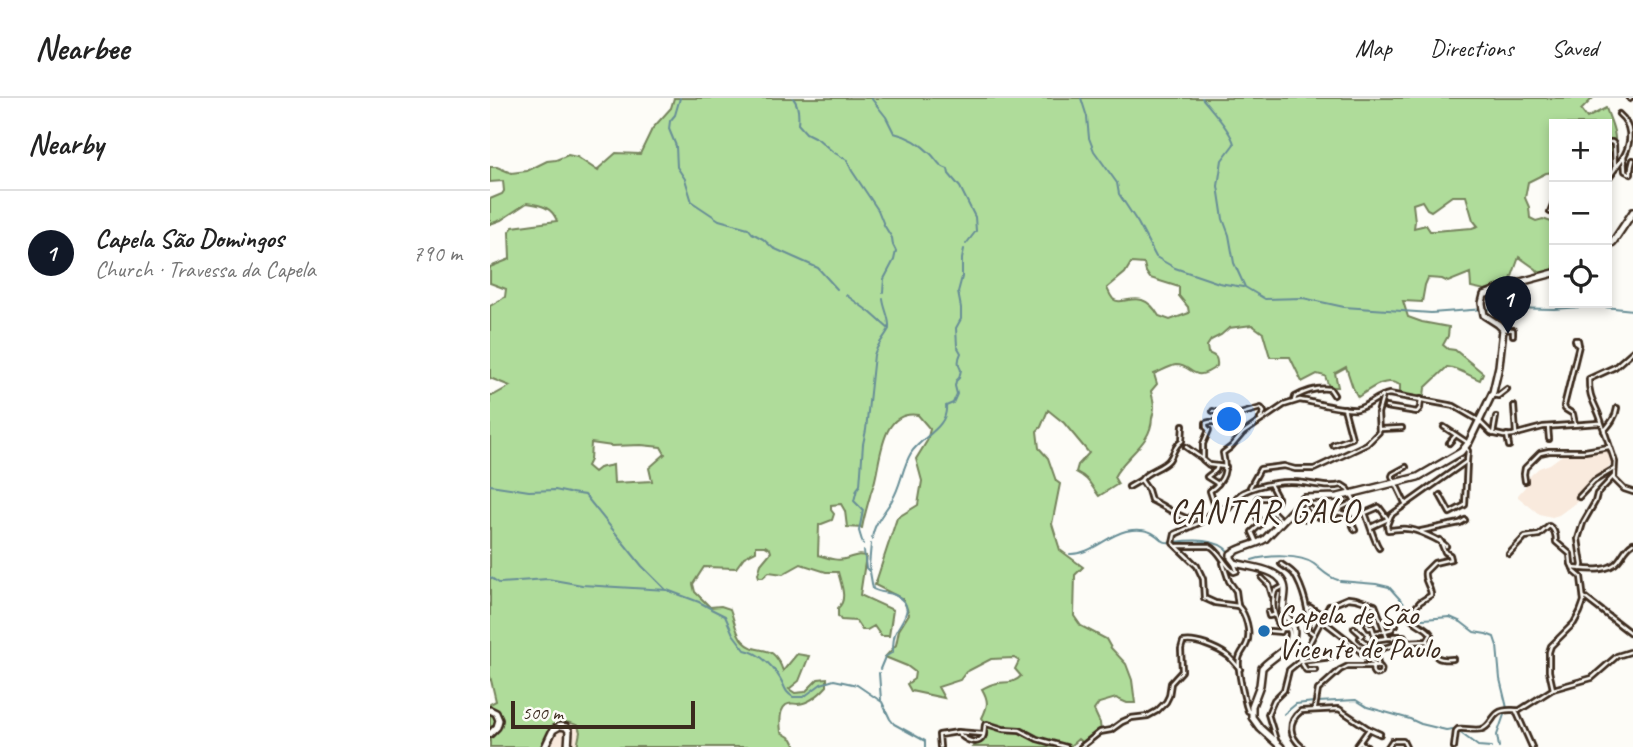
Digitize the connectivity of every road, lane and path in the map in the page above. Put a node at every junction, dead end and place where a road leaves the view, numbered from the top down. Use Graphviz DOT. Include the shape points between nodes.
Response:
graph roads {
  1 [pos="1619,114"];
  2 [pos="1612,142"];
  3 [pos="1624,156"];
  4 [pos="1633,160"];
  5 [pos="1615,169"];
  6 [pos="1612,173"];
  7 [pos="1633,212"];
  8 [pos="1609,245"];
  9 [pos="1549,274"];
  10 [pos="1503,329"];
  11 [pos="1513,335"];
  12 [pos="1579,345"];
  13 [pos="1633,351"];
  14 [pos="1507,389"];
  15 [pos="1334,395"];
  16 [pos="1384,395"];
  17 [pos="1491,395"];
  18 [pos="1421,399"];
  19 [pos="1294,401"];
  20 [pos="1514,406"];
  21 [pos="1386,407"];
  22 [pos="1344,408"];
  23 [pos="1617,408"];
  24 [pos="1224,409"];
  25 [pos="1213,411"];
  26 [pos="1230,411"];
  27 [pos="1496,417"];
  28 [pos="1478,421"];
  29 [pos="1227,422"];
  30 [pos="1258,422"];
  31 [pos="1575,424"];
  32 [pos="1602,424"];
  33 [pos="1183,425"];
  34 [pos="1444,427"];
  35 [pos="1548,427"];
  36 [pos="1402,428"];
  37 [pos="1380,429"];
  38 [pos="1604,431"];
  39 [pos="1493,434"];
  40 [pos="1516,434"];
  41 [pos="1456,435"];
  42 [pos="1507,435"];
  43 [pos="1549,439"];
  44 [pos="1449,443"];
  45 [pos="1333,446"];
  46 [pos="1467,446"];
  47 [pos="1509,446"];
  48 [pos="1186,447"];
  49 [pos="1609,447"];
  50 [pos="1203,458"];
  51 [pos="1467,461"];
  52 [pos="1217,466"];
  53 [pos="1226,467"];
  54 [pos="1406,467"];
  55 [pos="1615,468"];
  56 [pos="1614,476"];
  57 [pos="1141,480"];
  58 [pos="1525,481"];
  59 [pos="1395,483"];
  60 [pos="1219,484"];
  61 [pos="1270,484"];
  62 [pos="1129,487"];
  63 [pos="1249,491"];
  64 [pos="1633,492"];
  65 [pos="1350,494"];
  66 [pos="1440,495"];
  67 [pos="1579,497"];
  68 [pos="1258,498"];
  69 [pos="1278,498"];
  70 [pos="1405,503"];
  71 [pos="1293,508"];
  72 [pos="1216,509"];
  73 [pos="1310,509"];
  74 [pos="1337,513"];
  75 [pos="1255,514"];
  76 [pos="1306,519"];
  77 [pos="1388,519"];
  78 [pos="1281,520"];
  79 [pos="1465,520"];
  80 [pos="1201,522"];
  81 [pos="1371,527"];
  82 [pos="1354,530"];
  83 [pos="1418,531"];
  84 [pos="1440,540"];
  85 [pos="1633,543"];
  86 [pos="1258,544"];
  87 [pos="1178,546"];
  88 [pos="1446,546"];
  89 [pos="1379,548"];
  90 [pos="1509,554"];
  91 [pos="1222,560"];
  92 [pos="1235,563"];
  93 [pos="1281,564"];
  94 [pos="1573,568"];
  95 [pos="1581,569"];
  96 [pos="1262,578"];
  97 [pos="1284,586"];
  98 [pos="1584,597"];
  99 [pos="1273,598"];
  100 [pos="1238,606"];
  101 [pos="1308,610"];
  102 [pos="1268,612"];
  103 [pos="1274,615"];
  104 [pos="1323,618"];
  105 [pos="1396,622"];
  106 [pos="1367,624"];
  107 [pos="1354,628"];
  108 [pos="1282,629"];
  109 [pos="1270,631"];
  110 [pos="1385,631"];
  111 [pos="1374,633"];
  112 [pos="1314,634"];
  113 [pos="1633,635"];
  114 [pos="1387,638"];
  115 [pos="1374,640"];
  116 [pos="1427,641"];
  117 [pos="1406,642"];
  118 [pos="1366,643"];
  119 [pos="1285,648"];
  120 [pos="1366,650"];
  121 [pos="1376,650"];
  122 [pos="1633,650"];
  123 [pos="1332,653"];
  124 [pos="1453,659"];
  125 [pos="1369,660"];
  126 [pos="1300,661"];
  127 [pos="1376,665"];
  128 [pos="1365,667"];
  129 [pos="1240,669"];
  130 [pos="1315,670"];
  131 [pos="1374,673"];
  132 [pos="1553,689"];
  133 [pos="1317,701"];
  134 [pos="1314,709"];
  135 [pos="1322,709"];
  136 [pos="490,710"];
  137 [pos="1516,711"];
  138 [pos="1251,712"];
  139 [pos="1369,729"];
  140 [pos="958,732"];
  141 [pos="490,734"];
  142 [pos="1380,734"];
  143 [pos="984,735"];
  144 [pos="1360,742"];
  145 [pos="1279,745"];
  146 [pos="545,747"];
  147 [pos="568,747"];
  148 [pos="940,747"];
  149 [pos="1066,747"];
  150 [pos="1081,747"];
  151 [pos="1303,747"];
  152 [pos="1356,747"];
  153 [pos="1367,747"];
  154 [pos="1388,747"];
  155 [pos="1406,747"];
  156 [pos="1454,747"];
  157 [pos="1532,747"];
  1 -- 3 [label="street" via="1630,133"];
  2 -- 5 [label="street"];
  3 -- 4 [label="street" via="1625,171 1631,174"];
  3 -- 5 [label="street"];
  5 -- 6 [label="street"];
  7 -- 8 [label="street"];
  9 -- 10 [label="street" via="1484,295 1484,315"];
  10 -- 11 [label="street" via="1513,330"];
  10 -- 17 [label="street"];
  12 -- 31 [label="street" via="1564,406 1573,414"];
  13 -- 32 [label="street" via="1615,367 1589,379"];
  14 -- 17 [label="street"];
  15 -- 19 [label="street" via="1330,388 1319,388"];
  16 -- 18 [label="street"];
  16 -- 22 [label="street" via="1362,407"];
  16 -- 37 [label="street" via="1378,413"];
  17 -- 28 [label="street"];
  18 -- 21 [label="street" via="1417,412"];
  18 -- 28 [label="street" via="1456,407"];
  19 -- 22 [label="street"];
  19 -- 30 [label="street"];
  20 -- 40 [label="street"];
  22 -- 45 [label="street" via="1352,438"];
  23 -- 38 [label="street"];
  24 -- 26 [label="street"];
  25 -- 26 [label="street"];
  26 -- 30 [label="street" via="1240,414 1261,408"];
  27 -- 39 [label="street"];
  28 -- 39 [label="street"];
  28 -- 46 [label="street"];
  29 -- 50 [label="street" via="1206,424 1209,430"];
  30 -- 53 [label="street" via="1224,451"];
  31 -- 32 [label="street"];
  31 -- 35 [label="street"];
  32 -- 38 [label="street"];
  33 -- 57 [label="street" via="1182,441 1169,460"];
  34 -- 41 [label="street"];
  35 -- 40 [label="street"];
  35 -- 43 [label="street"];
  36 -- 37 [label="street"];
  37 -- 63 [label="street" via="1367,444 1319,467 1260,469"];
  38 -- 49 [label="street"];
  39 -- 42 [label="street"];
  40 -- 42 [label="street"];
  41 -- 44 [label="street"];
  41 -- 46 [label="street"];
  42 -- 47 [label="street"];
  46 -- 51 [label="street"];
  46 -- 59 [label="street" via="1425,473"];
  48 -- 50 [label="street"];
  49 -- 55 [label="street"];
  49 -- 58 [label="street" via="1540,453 1525,468"];
  50 -- 52 [label="street"];
  51 -- 66 [label="street" via="1465,505 1450,513"];
  51 -- 70 [label="street"];
  52 -- 53 [label="street"];
  52 -- 60 [label="street" via="1207,477"];
  53 -- 60 [label="street"];
  54 -- 59 [label="street" via="1393,474"];
  55 -- 56 [label="street"];
  55 -- 67 [label="street"];
  56 -- 64 [label="street" via="1624,489"];
  56 -- 95 [label="street" via="1597,494 1581,528"];
  57 -- 62 [label="street"];
  57 -- 80 [label="street" via="1151,500 1177,516 1189,519 1195,513"];
  59 -- 65 [label="street"];
  59 -- 70 [label="street"];
  60 -- 72 [label="street" via="1210,491"];
  61 -- 63 [label="street"];
  61 -- 65 [label="street" via="1342,485"];
  61 -- 69 [label="street"];
  63 -- 72 [label="street" via="1242,492 1229,508"];
  65 -- 71 [label="street" via="1304,498"];
  65 -- 74 [label="street" via="1354,503"];
  68 -- 69 [label="street"];
  69 -- 78 [label="street" via="1270,506"];
  70 -- 77 [label="street"];
  71 -- 76 [label="street"];
  71 -- 78 [label="street"];
  72 -- 80 [label="street"];
  73 -- 74 [label="street" via="1318,517"];
  74 -- 82 [label="street" via="1348,515"];
  75 -- 86 [label="street" via="1261,524 1252,534"];
  77 -- 81 [label="street"];
  77 -- 81 [label="street" via="1378,507 1365,513"];
  77 -- 83 [label="street" via="1388,530"];
  78 -- 86 [label="street"];
  79 -- 83 [label="street"];
  80 -- 87 [label="street" via="1175,534 1173,543"];
  81 -- 89 [label="street"];
  83 -- 84 [label="street"];
  84 -- 88 [label="street"];
  84 -- 116 [label="street" via="1451,558 1434,563 1425,572 1431,595 1409,615 1431,634"];
  85 -- 95 [label="street" via="1613,565"];
  86 -- 92 [label="street" via="1231,554"];
  87 -- 91 [label="street" via="1210,546"];
  87 -- 100 [label="street" via="1201,572 1205,598"];
  90 -- 94 [label="street" via="1525,537 1539,535 1549,526 1556,542 1570,554"];
  91 -- 92 [label="street" via="1234,572"];
  91 -- 100 [label="street"];
  92 -- 97 [label="street" via="1272,573"];
  93 -- 101 [label="street" via="1294,573"];
  94 -- 95 [label="street"];
  94 -- 98 [label="street" via="1581,577"];
  96 -- 99 [label="street"];
  97 -- 99 [label="street"];
  97 -- 119 [label="street" via="1283,612 1294,634"];
  98 -- 113 [label="street"];
  98 -- 132 [label="street" via="1574,623 1551,646"];
  99 -- 103 [label="street"];
  100 -- 129 [label="street" via="1248,639 1239,658"];
  101 -- 104 [label="street" via="1310,607"];
  101 -- 112 [label="street" via="1307,629"];
  102 -- 103 [label="street"];
  103 -- 108 [label="street"];
  104 -- 110 [label="street" via="1337,601 1356,598 1375,605"];
  104 -- 112 [label="street"];
  104 -- 125 [label="street"];
  105 -- 110 [label="street"];
  106 -- 111 [label="street"];
  107 -- 118 [label="street"];
  108 -- 109 [label="street"];
  108 -- 119 [label="street" via="1290,631"];
  110 -- 111 [label="street"];
  110 -- 114 [label="street"];
  111 -- 115 [label="street"];
  112 -- 126 [label="street"];
  114 -- 115 [label="street"];
  114 -- 117 [label="street" via="1400,635"];
  115 -- 121 [label="street"];
  116 -- 117 [label="street"];
  116 -- 124 [label="street" via="1437,658"];
  117 -- 121 [label="street"];
  119 -- 126 [label="street" via="1291,646"];
  119 -- 138 [label="street" via="1262,668"];
  120 -- 121 [label="street"];
  121 -- 127 [label="street"];
  122 -- 132 [label="street" via="1617,656 1592,678"];
  123 -- 126 [label="street" via="1332,657"];
  125 -- 127 [label="street"];
  125 -- 128 [label="street"];
  126 -- 130 [label="street" via="1306,670"];
  126 -- 145 [label="street" via="1289,670 1284,690 1268,714"];
  127 -- 128 [label="street"];
  127 -- 131 [label="street"];
  127 -- 131 [label="street" via="1382,671"];
  128 -- 131 [label="street"];
  128 -- 133 [label="street" via="1340,670 1318,690"];
  129 -- 138 [label="street"];
  129 -- 150 [label="street" via="1227,655 1185,640 1182,671 1171,682 1166,702 1148,716 1100,732"];
  132 -- 137 [label="street"];
  133 -- 134 [label="street"];
  133 -- 135 [label="street"];
  134 -- 135 [label="street"];
  134 -- 151 [label="street" via="1301,711 1292,724 1292,736"];
  135 -- 139 [label="street" via="1339,709"];
  136 -- 141 [label="street" via="499,720"];
  137 -- 156 [label="street" via="1503,711 1480,729 1458,729"];
  137 -- 157 [label="street"];
  138 -- 145 [label="street" via="1254,721"];
  139 -- 142 [label="street"];
  139 -- 144 [label="street"];
  140 -- 143 [label="street"];
  140 -- 143 [label="street" via="969,742"];
  140 -- 148 [label="street" via="939,735"];
  143 -- 149 [label="street" via="986,725 1020,730"];
  144 -- 152 [label="street"];
  144 -- 153 [label="street"];
  146 -- 147 [label="street" via="560,726 569,731"];
  154 -- 155 [label="street" via="1400,740"];
}
